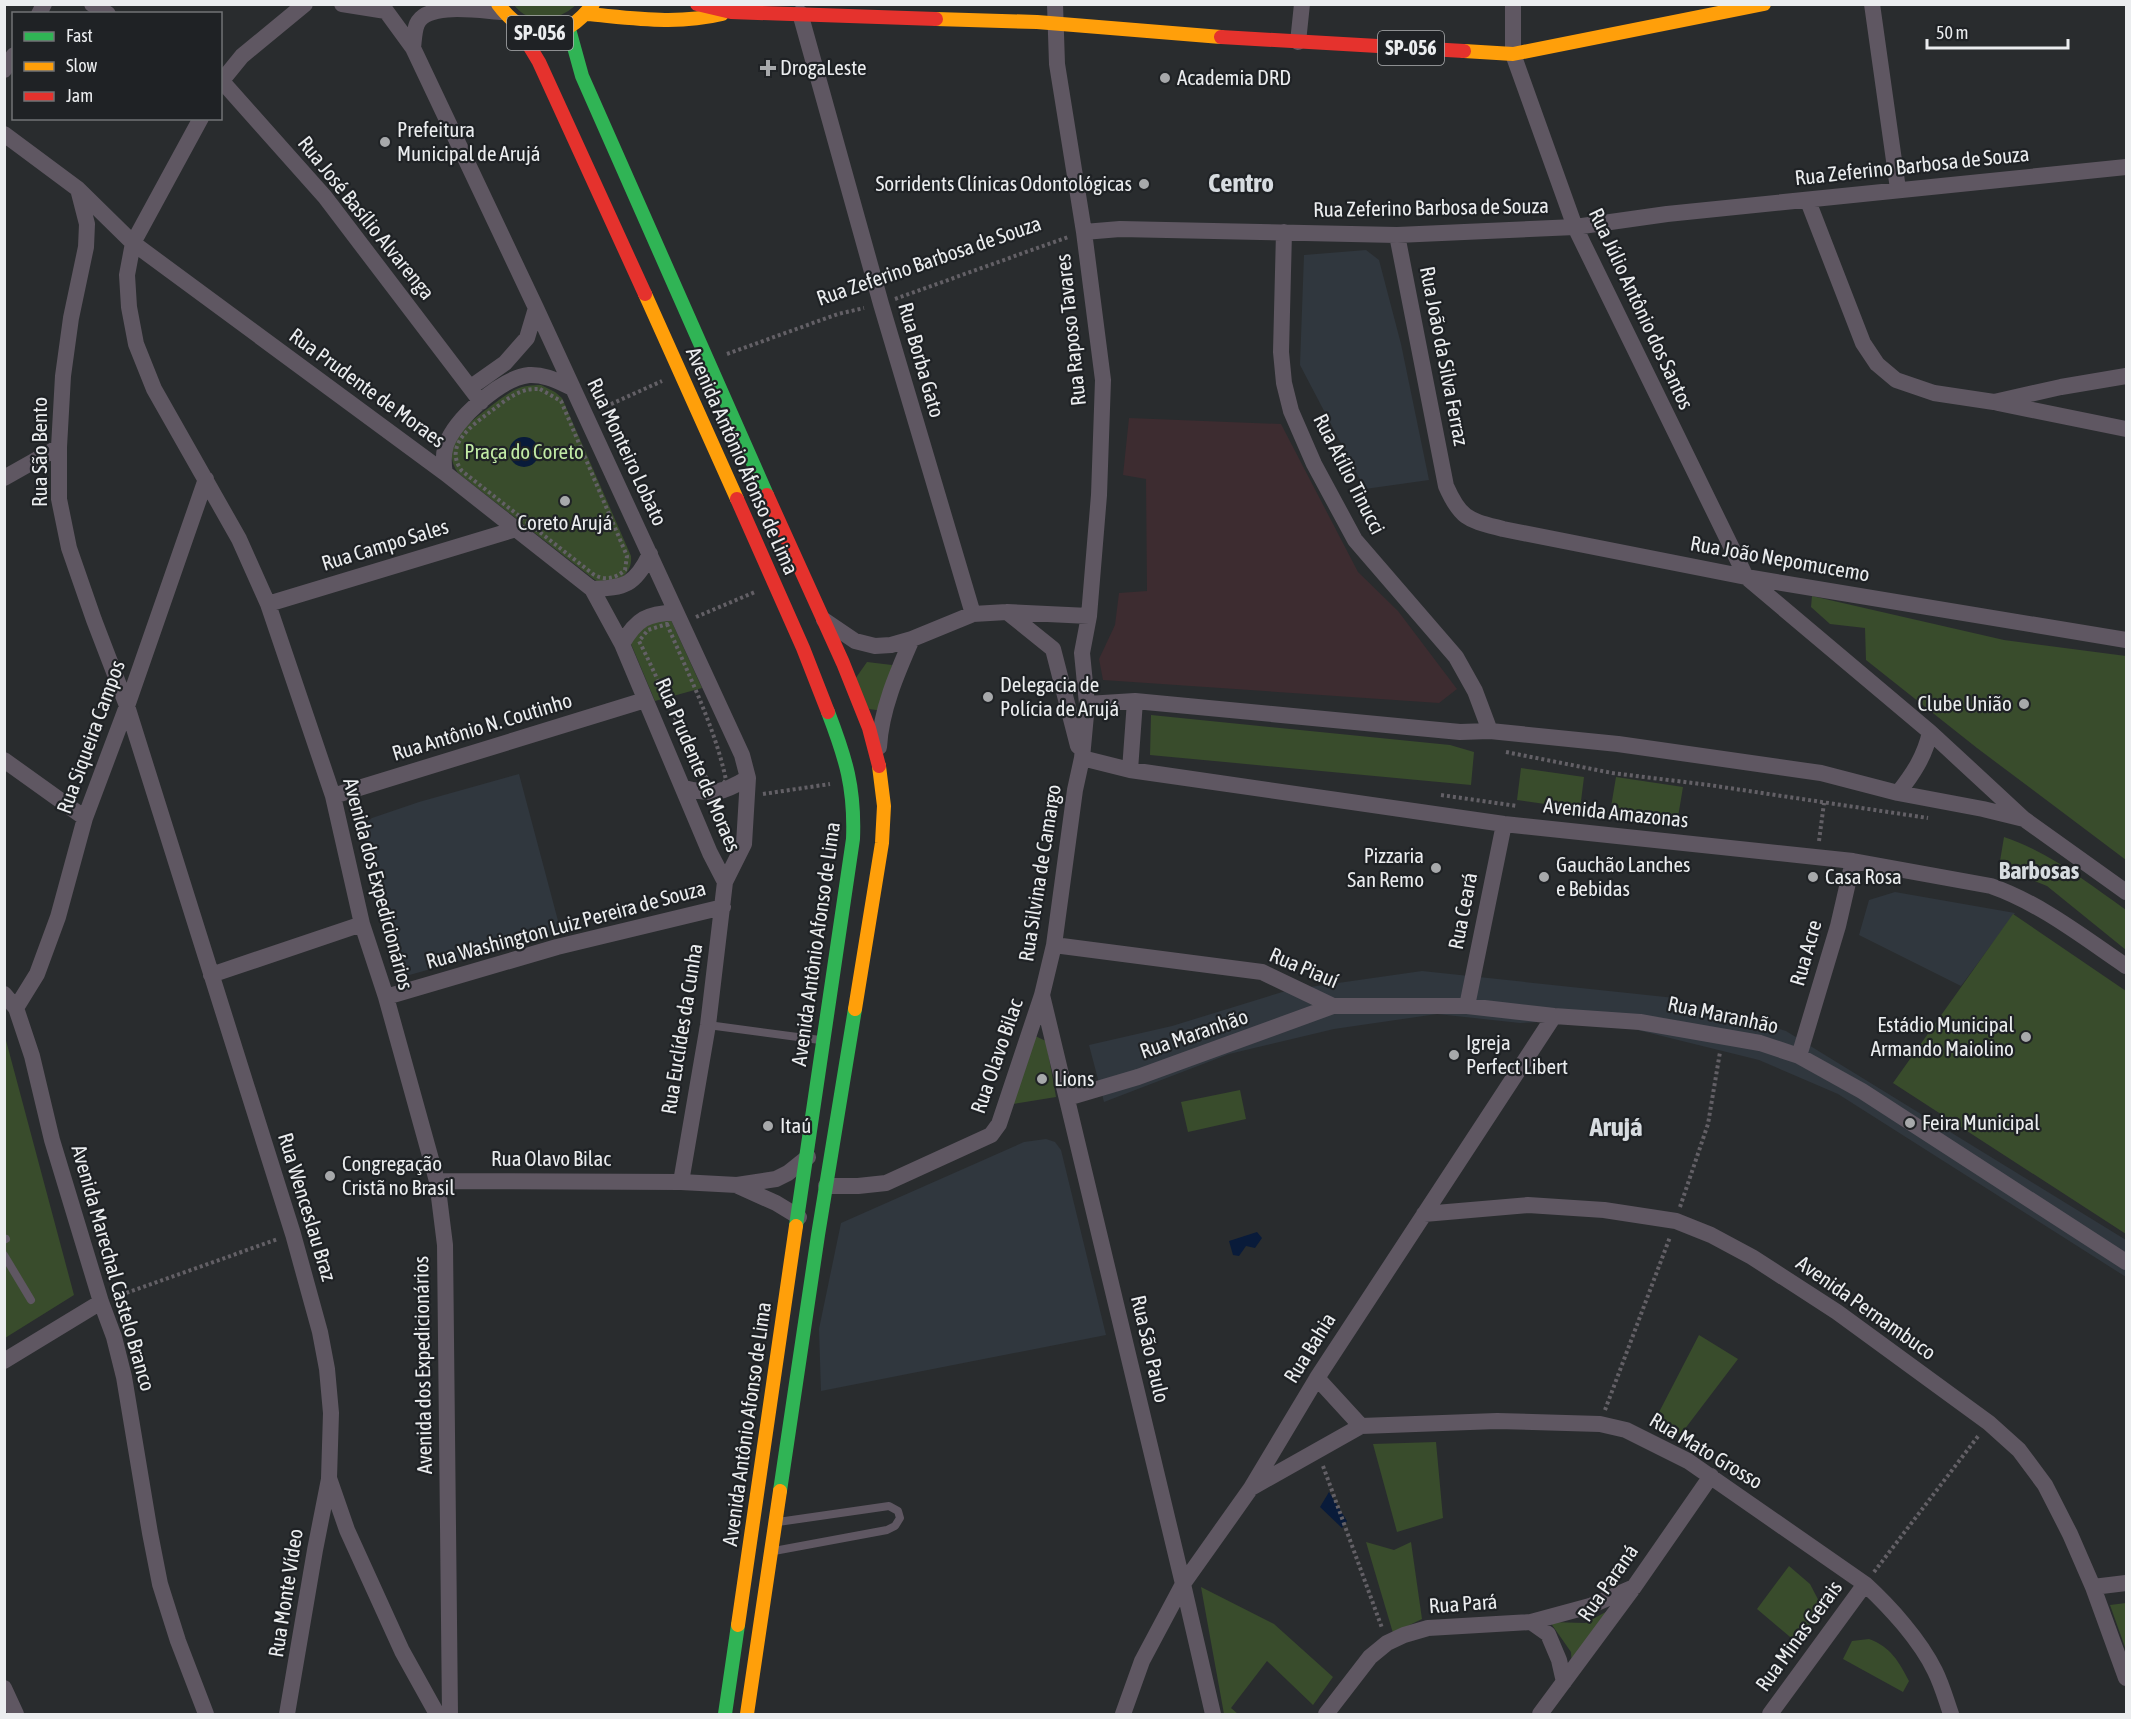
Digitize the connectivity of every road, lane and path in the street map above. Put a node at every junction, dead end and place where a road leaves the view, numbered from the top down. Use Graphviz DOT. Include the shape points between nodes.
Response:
graph roads {
  1 [pos="92,4"];
  2 [pos="304,4"];
  3 [pos="342,4"];
  4 [pos="697,4"];
  5 [pos="1055,4"];
  6 [pos="1302,4"];
  7 [pos="1513,4"];
  8 [pos="1764,4"];
  9 [pos="1872,4"];
  10 [pos="500,8"];
  11 [pos="1727,8"];
  12 [pos="590,9"];
  13 [pos="842,10"];
  14 [pos="105,12"];
  15 [pos="731,12"];
  16 [pos="800,13"];
  17 [pos="1054,23"];
  18 [pos="518,27"];
  19 [pos="568,29"];
  20 [pos="1298,42"];
  21 [pos="413,48"];
  22 [pos="1513,54"];
  23 [pos="222,80"];
  24 [pos="222,82"];
  25 [pos="200,120"];
  26 [pos="4,134"];
  27 [pos="2127,166"];
  28 [pos="78,189"];
  29 [pos="1898,189"];
  30 [pos="1808,201"];
  31 [pos="1575,227"];
  32 [pos="1084,232"];
  33 [pos="1284,232"];
  34 [pos="1397,235"];
  35 [pos="133,243"];
  36 [pos="881,304"];
  37 [pos="536,308"];
  38 [pos="708,361"];
  39 [pos="681,373"];
  40 [pos="2127,376"];
  41 [pos="471,387"];
  42 [pos="573,388"];
  43 [pos="481,402"];
  44 [pos="1994,402"];
  45 [pos="586,415"];
  46 [pos="2127,429"];
  47 [pos="58,447"];
  48 [pos="445,473"];
  49 [pos="4,478"];
  50 [pos="206,479"];
  51 [pos="1446,486"];
  52 [pos="516,529"];
  53 [pos="650,554"];
  54 [pos="627,556"];
  55 [pos="1746,577"];
  56 [pos="774,584"];
  57 [pos="592,589"];
  58 [pos="268,604"];
  59 [pos="1007,612"];
  60 [pos="973,614"];
  61 [pos="1089,616"];
  62 [pos="679,618"];
  63 [pos="808,624"];
  64 [pos="912,639"];
  65 [pos="2127,640"];
  66 [pos="622,644"];
  67 [pos="1053,649"];
  68 [pos="1082,653"];
  69 [pos="645,700"];
  70 [pos="1134,701"];
  71 [pos="1087,704"];
  72 [pos="128,706"];
  73 [pos="1490,731"];
  74 [pos="1930,732"];
  75 [pos="1505,752"];
  76 [pos="1082,758"];
  77 [pos="4,760"];
  78 [pos="878,760"];
  79 [pos="723,768"];
  80 [pos="1130,770"];
  81 [pos="748,778"];
  82 [pos="850,781"];
  83 [pos="684,788"];
  84 [pos="1898,793"];
  85 [pos="1434,794"];
  86 [pos="333,796"];
  87 [pos="747,796"];
  88 [pos="1824,803"];
  89 [pos="1518,806"];
  90 [pos="85,819"];
  91 [pos="2025,819"];
  92 [pos="1938,820"];
  93 [pos="1504,824"];
  94 [pos="868,841"];
  95 [pos="1818,849"];
  96 [pos="1853,861"];
  97 [pos="725,882"];
  98 [pos="2127,892"];
  99 [pos="723,907"];
  100 [pos="362,924"];
  101 [pos="1054,945"];
  102 [pos="2127,966"];
  103 [pos="211,975"];
  104 [pos="4,994"];
  105 [pos="1042,995"];
  106 [pos="386,997"];
  107 [pos="1333,1006"];
  108 [pos="1467,1006"];
  109 [pos="10,1008"];
  110 [pos="1554,1016"];
  111 [pos="708,1025"];
  112 [pos="1725,1037"];
  113 [pos="824,1041"];
  114 [pos="1798,1056"];
  115 [pos="1067,1098"];
  116 [pos="813,1116"];
  117 [pos="837,1120"];
  118 [pos="808,1157"];
  119 [pos="437,1181"];
  120 [pos="681,1182"];
  121 [pos="737,1185"];
  122 [pos="826,1186"];
  123 [pos="1424,1214"];
  124 [pos="799,1217"];
  125 [pos="1676,1221"];
  126 [pos="293,1234"];
  127 [pos="4,1255"];
  128 [pos="2127,1262"];
  129 [pos="789,1281"];
  130 [pos="811,1284"];
  131 [pos="31,1300"];
  132 [pos="101,1302"];
  133 [pos="4,1361"];
  134 [pos="1317,1378"];
  135 [pos="1989,1423"];
  136 [pos="1600,1424"];
  137 [pos="1361,1426"];
  138 [pos="1317,1450"];
  139 [pos="1711,1476"];
  140 [pos="329,1478"];
  141 [pos="1251,1488"];
  142 [pos="775,1523"];
  143 [pos="771,1552"];
  144 [pos="2127,1583"];
  145 [pos="1184,1584"];
  146 [pos="1865,1584"];
  147 [pos="1634,1587"];
  148 [pos="2093,1587"];
  149 [pos="1531,1622"];
  150 [pos="1387,1643"];
  151 [pos="2127,1678"];
  152 [pos="1564,1682"];
  153 [pos="4,1688"];
  154 [pos="16,1714"];
  155 [pos="206,1714"];
  156 [pos="287,1714"];
  157 [pos="437,1714"];
  158 [pos="450,1714"];
  159 [pos="725,1714"];
  160 [pos="747,1714"];
  161 [pos="1123,1714"];
  162 [pos="1213,1714"];
  163 [pos="1326,1714"];
  164 [pos="1540,1714"];
  165 [pos="1770,1714"];
  166 [pos="1951,1714"];
  1 -- 14 [label="street"];
  2 -- 23 [label="street" via="242,56"];
  3 -- 21 [label="street, Rua Monteiro Lobato" via="386,11"];
  4 -- 15 [label="main road, SP-056"];
  5 -- 17 [label="street, Rua Raposo Tavares"];
  6 -- 20 [label="street"];
  7 -- 22 [label="street, Rua Júlio Antônio dos Santos"];
  8 -- 11 [label="main road, SP-056"];
  9 -- 29 [label="street"];
  10 -- 18 [label="main road, SP-056"];
  10 -- 21 [label="street" via="432,11 418,22"];
  11 -- 22 [label="main road, SP-056"];
  12 -- 15 [label="main road, SP-056" via="675,20 704,20"];
  12 -- 19 [label="main road, SP-056"];
  13 -- 16 [label="main road, SP-056"];
  13 -- 17 [label="main road, SP-056"];
  15 -- 16 [label="main road, SP-056"];
  16 -- 36 [label="street, Rua Borba Gato"];
  17 -- 20 [label="main road, SP-056"];
  17 -- 32 [label="street, Rua Raposo Tavares"];
  18 -- 19 [label="main road, SP-056" via="552,34"];
  18 -- 39 [label="main road, Avenida Antônio Afonso de Lima / SP-056" via="538,62"];
  19 -- 38 [label="main road, Avenida Antônio Afonso de Lima / SP-056" via="582,76"];
  20 -- 22 [label="main road, SP-056"];
  21 -- 37 [label="street, Rua Monteiro Lobato"];
  22 -- 31 [label="street, Rua Júlio Antônio dos Santos"];
  24 -- 41 [label="street, Rua José Basílio Alvarenga" via="325,197"];
  25 -- 35 [label="street, Avenida dos Expedicionários"];
  26 -- 28 [label="street, Rua Prudente de Moraes"];
  27 -- 29 [label="street, Rua Zeferino Barbosa de Souza"];
  28 -- 35 [label="street, Rua Prudente de Moraes"];
  28 -- 47 [label="street, Rua São Bento" via="87,224 86,247 63,376"];
  29 -- 30 [label="street, Rua Zeferino Barbosa de Souza"];
  30 -- 31 [label="street, Rua Zeferino Barbosa de Souza"];
  30 -- 44 [label="street" via="1863,343 1877,364 1896,380 1934,393"];
  31 -- 34 [label="street, Rua Zeferino Barbosa de Souza"];
  31 -- 55 [label="street, Rua Júlio Antônio dos Santos"];
  32 -- 33 [label="street, Rua Zeferino Barbosa de Souza"];
  32 -- 36 [label="path, Rua Zeferino Barbosa de Souza"];
  32 -- 61 [label="street, Rua Raposo Tavares" via="1103,380"];
  33 -- 34 [label="street, Rua Zeferino Barbosa de Souza"];
  33 -- 73 [label="street, Rua Atílio Tinucci" via="1281,352 1291,411 1355,540 1456,657 1475,691"];
  34 -- 51 [label="street, Rua João da Silva Ferraz"];
  35 -- 48 [label="street, Rua Prudente de Moraes"];
  35 -- 50 [label="street, Avenida dos Expedicionários" via="127,275 136,344 154,389"];
  36 -- 38 [label="path, Rua Zeferino Barbosa de Souza" via="838,314"];
  36 -- 60 [label="street, Rua Borba Gato"];
  37 -- 41 [label="street" via="527,338 505,363"];
  37 -- 42 [label="street, Rua Monteiro Lobato"];
  38 -- 63 [label="main road, Avenida Antônio Afonso de Lima / SP-056"];
  39 -- 45 [label="path"];
  39 -- 56 [label="main road, Avenida Antônio Afonso de Lima / SP-056"];
  40 -- 44 [label="street"];
  41 -- 43 [label="street, Rua José Basílio Alvarenga"];
  42 -- 43 [label="street" via="542,375 517,377"];
  42 -- 45 [label="street, Rua Monteiro Lobato"];
  43 -- 48 [label="street" via="462,419 446,444"];
  44 -- 46 [label="street"];
  45 -- 53 [label="street, Rua Monteiro Lobato"];
  47 -- 49 [label="street"];
  47 -- 72 [label="street, Rua São Bento" via="58,499 69,548"];
  48 -- 52 [label="street, Rua Prudente de Moraes"];
  50 -- 58 [label="street, Avenida dos Expedicionários" via="239,538"];
  50 -- 72 [label="street, Rua Siqueira Campos"];
  51 -- 55 [label="street, Rua João Nepomucemo" via="1455,506 1475,522"];
  52 -- 57 [label="street, Rua Prudente de Moraes"];
  52 -- 58 [label="street, Rua Campo Sales"];
  53 -- 57 [label="street" via="634,580 611,588"];
  53 -- 62 [label="street, Rua Monteiro Lobato"];
  54 -- 54 [label="path" via="625,570 619,576 606,579 593,574 462,471 455,455 460,439 470,426 511,396 540,389 552,394 561,401"];
  55 -- 65 [label="street, Rua João Nepomucemo"];
  55 -- 74 [label="street"];
  56 -- 62 [label="path"];
  56 -- 63 [label="main road, Avenida Antônio Afonso de Lima / SP-056"];
  57 -- 66 [label="street, Rua Prudente de Moraes"];
  58 -- 86 [label="street, Avenida dos Expedicionários"];
  59 -- 60 [label="street"];
  59 -- 61 [label="street"];
  59 -- 67 [label="street"];
  60 -- 64 [label="street"];
  61 -- 68 [label="street, Rua Raposo Tavares"];
  62 -- 66 [label="street" via="651,615 637,622"];
  62 -- 81 [label="street, Rua Monteiro Lobato" via="742,755"];
  63 -- 64 [label="street" via="875,646"];
  63 -- 78 [label="main road, Avenida Antônio Afonso de Lima / SP-056" via="843,663"];
  63 -- 82 [label="main road, Avenida Antônio Afonso de Lima / SP-056"];
  64 -- 78 [label="street" via="880,725"];
  66 -- 69 [label="street, Rua Prudente de Moraes"];
  67 -- 68 [label="street"];
  67 -- 76 [label="street"];
  68 -- 71 [label="street, Rua Raposo Tavares"];
  69 -- 83 [label="street, Rua Prudente de Moraes"];
  69 -- 86 [label="street, Rua Antônio N. Coutinho"];
  70 -- 71 [label="street"];
  70 -- 73 [label="street" via="1460,732"];
  70 -- 80 [label="street"];
  71 -- 76 [label="street, Rua Silvina de Camargo"];
  72 -- 90 [label="street, Rua Siqueira Campos"];
  72 -- 103 [label="street, Rua Wenceslau Braz"];
  73 -- 84 [label="street" via="1618,744 1821,773"];
  74 -- 84 [label="street" via="1918,766"];
  74 -- 91 [label="street"];
  75 -- 88 [label="path" via="1612,773"];
  76 -- 80 [label="street, Avenida Amazonas"];
  76 -- 101 [label="street, Rua Silvina de Camargo"];
  77 -- 90 [label="street"];
  78 -- 94 [label="main road, Avenida Antônio Afonso de Lima / SP-056" via="884,806"];
  79 -- 79 [label="path" via="726,780 713,786 705,778 639,641 648,630 667,624"];
  80 -- 93 [label="street, Avenida Amazonas"];
  81 -- 83 [label="street" via="728,790"];
  81 -- 87 [label="street, Rua Monteiro Lobato"];
  82 -- 87 [label="path"];
  82 -- 94 [label="main road, Avenida Antônio Afonso de Lima / SP-056"];
  83 -- 97 [label="street, Rua Prudente de Moraes"];
  84 -- 91 [label="street"];
  85 -- 89 [label="path"];
  86 -- 100 [label="street, Avenida dos Expedicionários"];
  87 -- 97 [label="street, Rua Monteiro Lobato" via="744,844"];
  88 -- 92 [label="path"];
  88 -- 95 [label="path"];
  90 -- 109 [label="street, Rua Siqueira Campos" via="37,974"];
  91 -- 98 [label="street"];
  93 -- 96 [label="street, Avenida Amazonas"];
  93 -- 108 [label="street, Rua Ceará"];
  94 -- 113 [label="main road, Avenida Antônio Afonso de Lima / SP-056"];
  94 -- 117 [label="main road, Avenida Antônio Afonso de Lima / SP-056"];
  96 -- 102 [label="street, Avenida Amazonas" via="2010,892"];
  96 -- 114 [label="street, Rua Acre" via="1838,926"];
  97 -- 99 [label="street, Rua Euclídes da Cunha"];
  99 -- 106 [label="street, Rua Washington Luiz Pereira de Souza" via="556,947"];
  99 -- 111 [label="street, Rua Euclídes da Cunha"];
  100 -- 103 [label="street"];
  100 -- 106 [label="street, Avenida dos Expedicionários"];
  101 -- 105 [label="street, Rua Silvina de Camargo"];
  101 -- 107 [label="street, Rua Piauí" via="1262,972"];
  103 -- 126 [label="street, Rua Wenceslau Braz"];
  104 -- 109 [label="street"];
  105 -- 115 [label="street, Rua São Paulo"];
  105 -- 122 [label="street, Rua Olavo Bilac" via="999,1124 991,1135 886,1183"];
  106 -- 119 [label="street, Avenida dos Expedicionários"];
  107 -- 108 [label="street, Rua Piauí"];
  107 -- 115 [label="street, Rua Maranhão" via="1157,1071"];
  108 -- 110 [label="street, Rua Maranhão"];
  109 -- 132 [label="street, Avenida Marechal Castelo Branco" via="32,1056 52,1140"];
  110 -- 112 [label="street, Rua Maranhão" via="1640,1022"];
  110 -- 123 [label="street, Rua Bahia"];
  111 -- 113 [label="lane"];
  111 -- 120 [label="street, Rua Euclídes da Cunha"];
  112 -- 114 [label="street, Rua Maranhão" via="1760,1043"];
  112 -- 125 [label="path" via="1708,1124"];
  113 -- 116 [label="main road, Avenida Antônio Afonso de Lima / SP-056"];
  114 -- 128 [label="street, Rua Maranhão" via="1862,1091"];
  115 -- 145 [label="street, Rua São Paulo"];
  116 -- 117 [label="main road"];
  116 -- 118 [label="main road, Avenida Antônio Afonso de Lima / SP-056"];
  117 -- 122 [label="main road, Avenida Antônio Afonso de Lima / SP-056"];
  118 -- 121 [label="street, Rua Olavo Bilac" via="776,1179"];
  118 -- 124 [label="main road, Avenida Antônio Afonso de Lima / SP-056"];
  119 -- 120 [label="street, Rua Olavo Bilac"];
  119 -- 158 [label="street, Avenida dos Expedicionários" via="445,1245"];
  120 -- 121 [label="street, Rua Olavo Bilac"];
  121 -- 124 [label="street, Rua Olavo Bilac"];
  122 -- 130 [label="main road, Avenida Antônio Afonso de Lima / SP-056"];
  123 -- 125 [label="street, Avenida Pernambuco" via="1528,1205 1604,1210"];
  123 -- 134 [label="street, Rua Bahia"];
  124 -- 129 [label="main road, Avenida Antônio Afonso de Lima / SP-056"];
  125 -- 135 [label="street, Avenida Pernambuco" via="1742,1252 1838,1312"];
  125 -- 136 [label="path"];
  126 -- 132 [label="path"];
  126 -- 140 [label="street, Rua Wenceslau Braz" via="327,1370 331,1413"];
  127 -- 131 [label="lane"];
  129 -- 130 [label="main road"];
  129 -- 159 [label="main road, Avenida Antônio Afonso de Lima / SP-056"];
  130 -- 142 [label="main road, Avenida Antônio Afonso de Lima / SP-056"];
  132 -- 133 [label="street"];
  132 -- 155 [label="street, Avenida Marechal Castelo Branco" via="124,1377 160,1584"];
  134 -- 137 [label="street"];
  134 -- 141 [label="street, Rua Bahia"];
  135 -- 146 [label="path"];
  135 -- 148 [label="street, Avenida Pernambuco" via="2019,1450 2044,1485"];
  136 -- 137 [label="street, Rua Mato Grosso" via="1497,1421"];
  136 -- 139 [label="street, Rua Mato Grosso" via="1626,1430"];
  137 -- 138 [label="street, Rua Mato Grosso"];
  138 -- 141 [label="street, Rua Mato Grosso"];
  138 -- 150 [label="path"];
  139 -- 146 [label="street, Rua Mato Grosso"];
  139 -- 147 [label="street, Rua Paraná"];
  140 -- 156 [label="street, Rua Monte Vídeo"];
  140 -- 157 [label="street, Rua Wenceslau Braz" via="347,1530 402,1651"];
  141 -- 145 [label="street, Rua Bahia"];
  142 -- 143 [label="main road, Avenida Antônio Afonso de Lima / SP-056"];
  142 -- 143 [label="lane" via="889,1506 900,1518 887,1530"];
  143 -- 160 [label="main road, Avenida Antônio Afonso de Lima / SP-056"];
  144 -- 148 [label="street"];
  145 -- 161 [label="street, Rua Bahia" via="1142,1661"];
  145 -- 162 [label="street, Rua São Paulo"];
  146 -- 165 [label="street, Rua Minas Gerais"];
  146 -- 166 [label="street, Rua Mato Grosso" via="1906,1628 1935,1670"];
  147 -- 149 [label="street, Rua Pará" via="1590,1606"];
  147 -- 152 [label="street, Rua Paraná"];
  148 -- 151 [label="street, Avenida Pernambuco"];
  149 -- 150 [label="street, Rua Pará" via="1428,1628"];
  149 -- 152 [label="street" via="1548,1634"];
  150 -- 163 [label="street, Rua Pará" via="1370,1657"];
  152 -- 164 [label="street, Rua Paraná"];
  153 -- 154 [label="street"];
}
